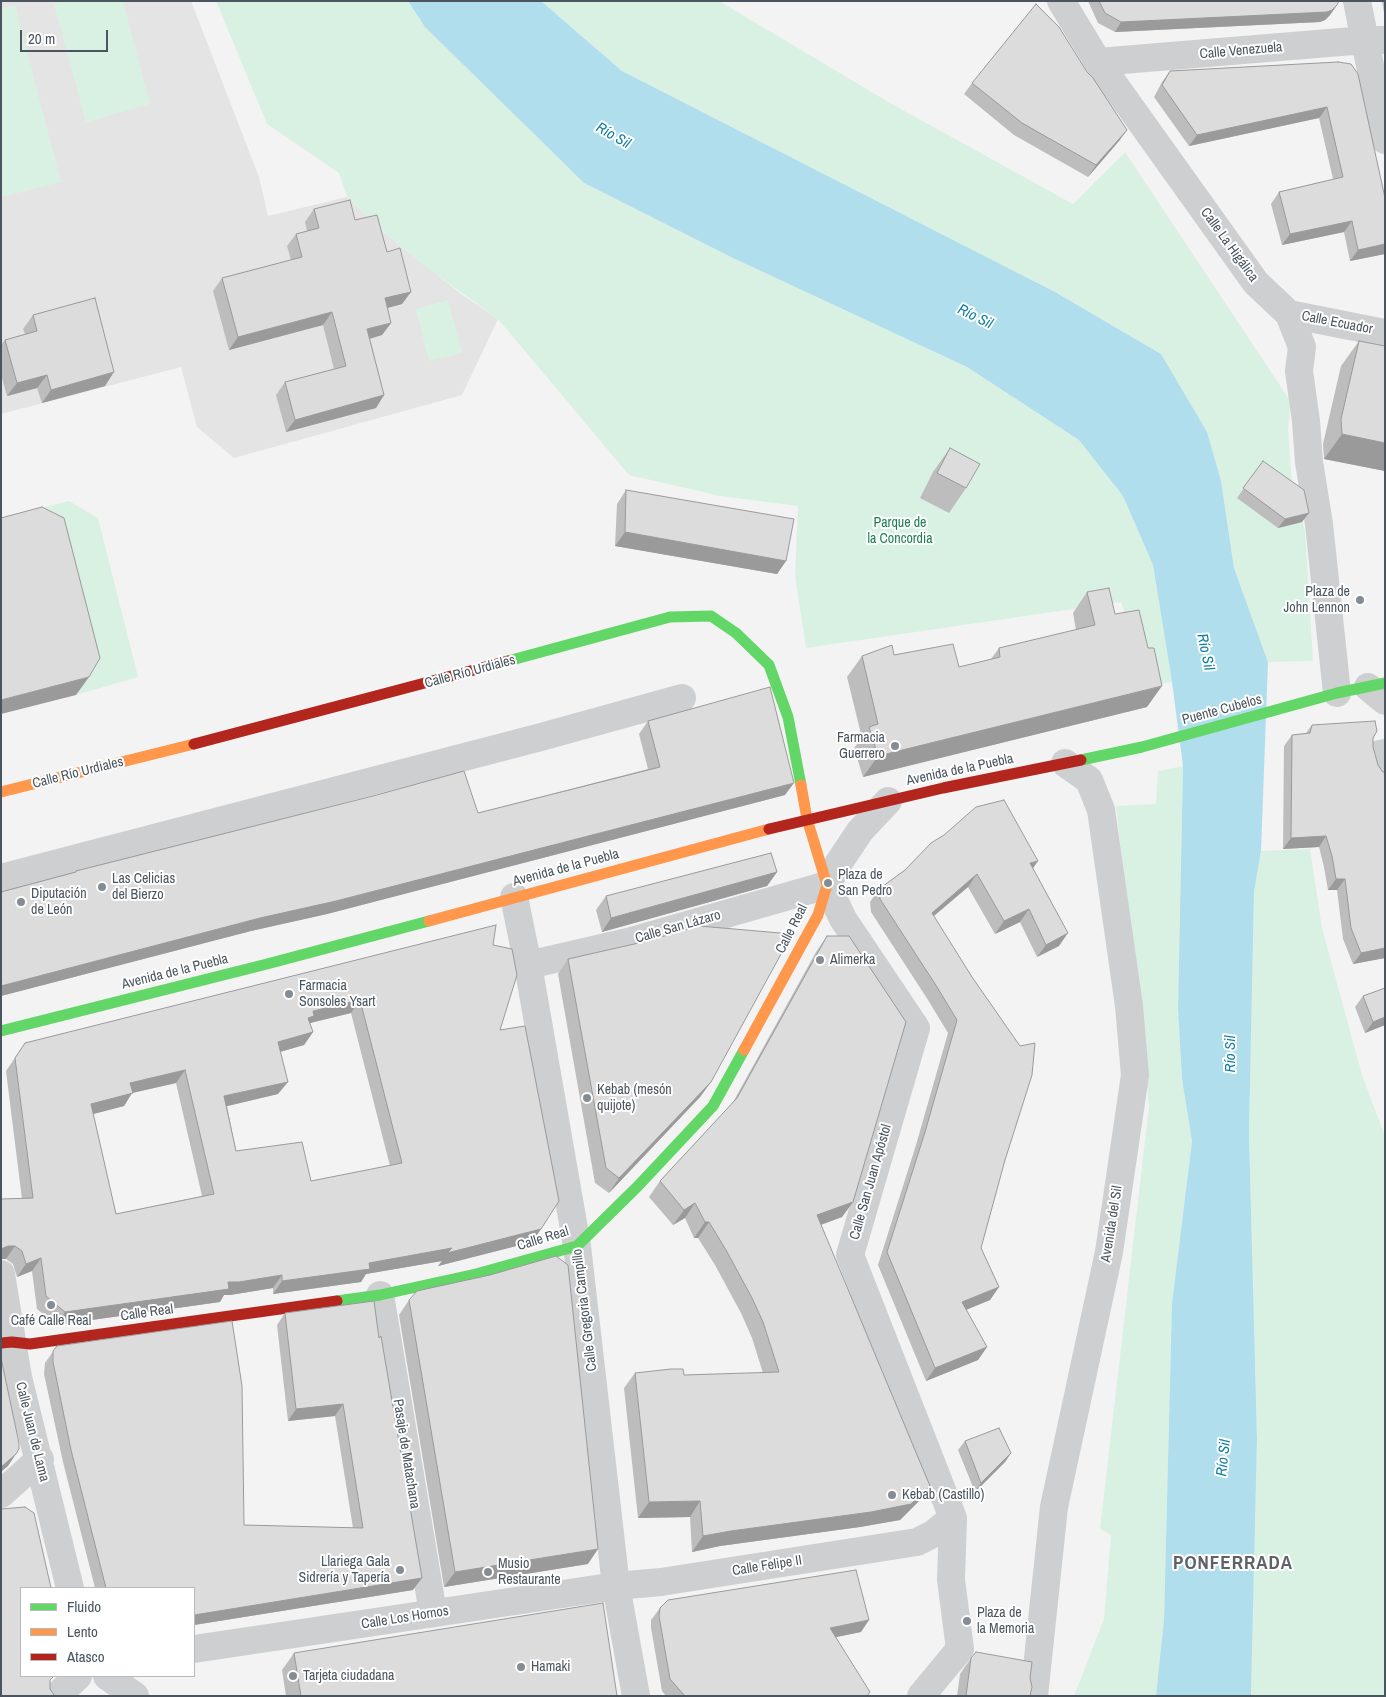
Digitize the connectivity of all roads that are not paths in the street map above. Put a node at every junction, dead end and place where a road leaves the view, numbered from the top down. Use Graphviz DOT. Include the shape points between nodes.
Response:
graph roads {
  1 [pos="1061,1"];
  2 [pos="1357,1"];
  3 [pos="1375,40"];
  4 [pos="1098,62"];
  5 [pos="1385,140"];
  6 [pos="1289,314"];
  7 [pos="1385,332"];
  8 [pos="1368,688"];
  9 [pos="682,698"];
  10 [pos="1142,747"];
  11 [pos="1065,763"];
  12 [pos="1,792"];
  13 [pos="888,801"];
  14 [pos="807,820"];
  15 [pos="1,878"];
  16 [pos="827,885"];
  17 [pos="514,897"];
  18 [pos="528,965"];
  19 [pos="1,1031"];
  20 [pos="577,1246"];
  21 [pos="1,1274"];
  22 [pos="380,1295"];
  23 [pos="7,1342"];
  24 [pos="40,1459"];
  25 [pos="1,1494"];
  26 [pos="953,1518"];
  27 [pos="917,1542"];
  28 [pos="616,1586"];
  29 [pos="70,1587"];
  30 [pos="954,1597"];
  31 [pos="433,1613"];
  32 [pos="195,1649"];
  33 [pos="77,1677"];
  34 [pos="108,1677"];
  35 [pos="57,1696"];
  36 [pos="135,1696"];
  37 [pos="636,1696"];
  38 [pos="921,1696"];
  39 [pos="1034,1696"];
  1 -- 4 [label="street, Calle La Higálica"];
  2 -- 3 [label="street"];
  3 -- 4 [label="street, Calle Venezuela"];
  3 -- 5 [label="street"];
  4 -- 6 [label="street, Calle La Higálica" via="1256,283"];
  6 -- 7 [label="street, Calle Ecuador"];
  6 -- 8 [label="street, Calle La Higálica" via="1302,347 1299,371 1308,462 1319,524"];
  8 -- 10 [label="street, Puente Cubelos"];
  9 -- 15 [label="street"];
  10 -- 11 [label="street, Avenida de la Puebla"];
  11 -- 13 [label="street, Avenida de la Puebla"];
  11 -- 39 [label="street, Avenida del Sil" via="1089,780 1101,810 1129,1006 1135,1075 1108,1252 1054,1507"];
  12 -- 14 [label="street, Calle Río Urdiales" via="232,735 670,617 711,616 736,633 768,665 788,717"];
  13 -- 14 [label="street, Avenida de la Puebla"];
  13 -- 16 [label="street" via="860,831"];
  14 -- 16 [label="street"];
  14 -- 17 [label="street, Avenida de la Puebla"];
  16 -- 18 [label="street, Calle San Lázaro" via="628,942"];
  16 -- 20 [label="street, Calle Real" via="818,915 713,1106"];
  16 -- 26 [label="street, Calle San Juan Apóstol" via="843,919 916,1028 850,1255"];
  17 -- 18 [label="street, Calle Gregoria Campillo"];
  17 -- 19 [label="street, Avenida de la Puebla"];
  18 -- 20 [label="street, Calle Gregoria Campillo"];
  20 -- 22 [label="street, Calle Real" via="476,1274"];
  20 -- 28 [label="street, Calle Gregoria Campillo"];
  21 -- 23 [label="street, Calle Juan de Lama"];
  22 -- 23 [label="street, Calle Real" via="30,1344"];
  22 -- 31 [label="street, Pasaje de Matachana"];
  23 -- 24 [label="street, Calle Juan de Lama"];
  24 -- 25 [label="street"];
  24 -- 29 [label="street, Calle Juan de Lama"];
  26 -- 27 [label="street, Calle Felipe II"];
  26 -- 30 [label="street" via="951,1580"];
  27 -- 28 [label="street, Calle Felipe II" via="661,1582"];
  27 -- 30 [label="street" via="935,1548 946,1568"];
  28 -- 31 [label="street, Calle Los Hornos"];
  28 -- 37 [label="street, Calle Gregoria Campillo"];
  30 -- 38 [label="street" via="960,1649"];
  31 -- 32 [label="street, Calle Los Hornos"];
  33 -- 35 [label="street"];
  34 -- 36 [label="street"];
}
